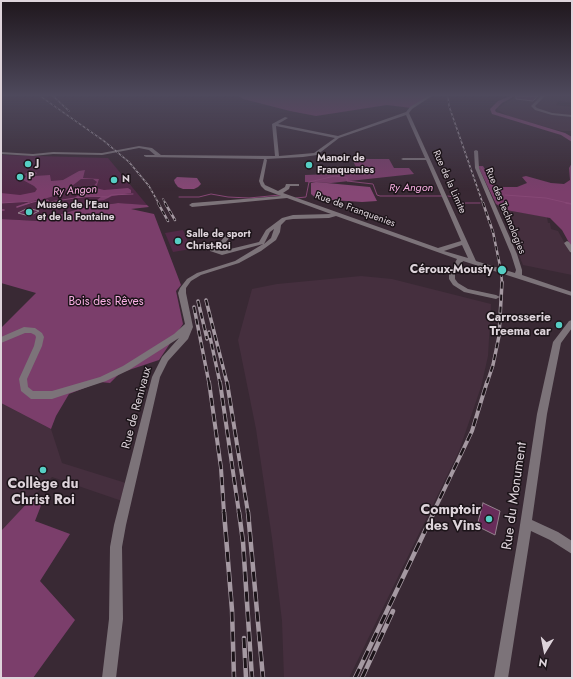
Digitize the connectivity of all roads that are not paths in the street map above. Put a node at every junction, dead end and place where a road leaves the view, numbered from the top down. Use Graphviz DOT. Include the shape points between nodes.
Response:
graph roads {
  1 [pos="274,128"];
  2 [pos="292,128"];
  3 [pos="367,128"];
  4 [pos="412,128"];
  5 [pos="338,137"];
  6 [pos="476,152"];
  7 [pos="1,153"];
  8 [pos="146,156"];
  9 [pos="161,156"];
  10 [pos="277,157"];
  11 [pos="403,159"];
  12 [pos="428,159"];
  13 [pos="262,160"];
  14 [pos="297,185"];
  15 [pos="279,193"];
  16 [pos="288,196"];
  17 [pos="192,206"];
  18 [pos="336,214"];
  19 [pos="277,225"];
  20 [pos="228,236"];
  21 [pos="465,242"];
  22 [pos="568,243"];
  23 [pos="439,250"];
  24 [pos="572,252"];
  25 [pos="461,258"];
  26 [pos="473,262"];
  27 [pos="518,277"];
  28 [pos="572,294"];
  29 [pos="496,297"];
  30 [pos="188,323"];
  31 [pos="572,323"];
  32 [pos="1,340"];
  33 [pos="527,523"];
  34 [pos="572,548"];
  35 [pos="109,678"];
  36 [pos="501,678"];
  1 -- 10 [label="street"];
  2 -- 5 [label="street"];
  3 -- 5 [label="street"];
  4 -- 12 [label="street, Rue de la Limite"];
  5 -- 10 [label="street" via="310,155"];
  6 -- 27 [label="street, Rue des Technologies" via="477,168 514,254"];
  7 -- 9 [label="street" via="102,154 139,147 150,149"];
  8 -- 9 [label="street"];
  9 -- 13 [label="street"];
  10 -- 13 [label="street"];
  11 -- 12 [label="street"];
  12 -- 21 [label="street, Rue de la Limite"];
  13 -- 15 [label="street, Rue de Franquenies" via="262,184 267,189"];
  14 -- 15 [label="street" via="288,185"];
  15 -- 16 [label="street, Rue de Franquenies"];
  16 -- 17 [label="street"];
  16 -- 18 [label="street, Rue de Franquenies"];
  18 -- 19 [label="street" via="290,217"];
  18 -- 23 [label="street, Rue de Franquenies"];
  19 -- 20 [label="street" via="268,231 261,242 222,253 212,250"];
  19 -- 30 [label="street" via="278,232 274,239 259,250 232,264 199,274 185,285 182,293"];
  21 -- 23 [label="street"];
  21 -- 26 [label="street, Rue de la Limite"];
  22 -- 24 [label="street"];
  23 -- 25 [label="street, Rue de Franquenies"];
  25 -- 26 [label="street, Rue de Franquenies"];
  25 -- 29 [label="street" via="452,274 455,284 466,291"];
  26 -- 27 [label="street, Rue de Franquenies"];
  27 -- 28 [label="street, Rue de Franquenies"];
  30 -- 32 [label="street" via="180,334 138,362 103,379 52,395 31,394 24,390 23,379 38,346 38,333 24,330"];
  30 -- 35 [label="street, Rue de Renivaux" via="185,337 165,359 156,377 120,525 116,548 116,619"];
  31 -- 33 [label="street, Rue du Monument" via="557,342 542,414"];
  33 -- 34 [label="street"];
  33 -- 36 [label="street, Rue du Monument"];
}
